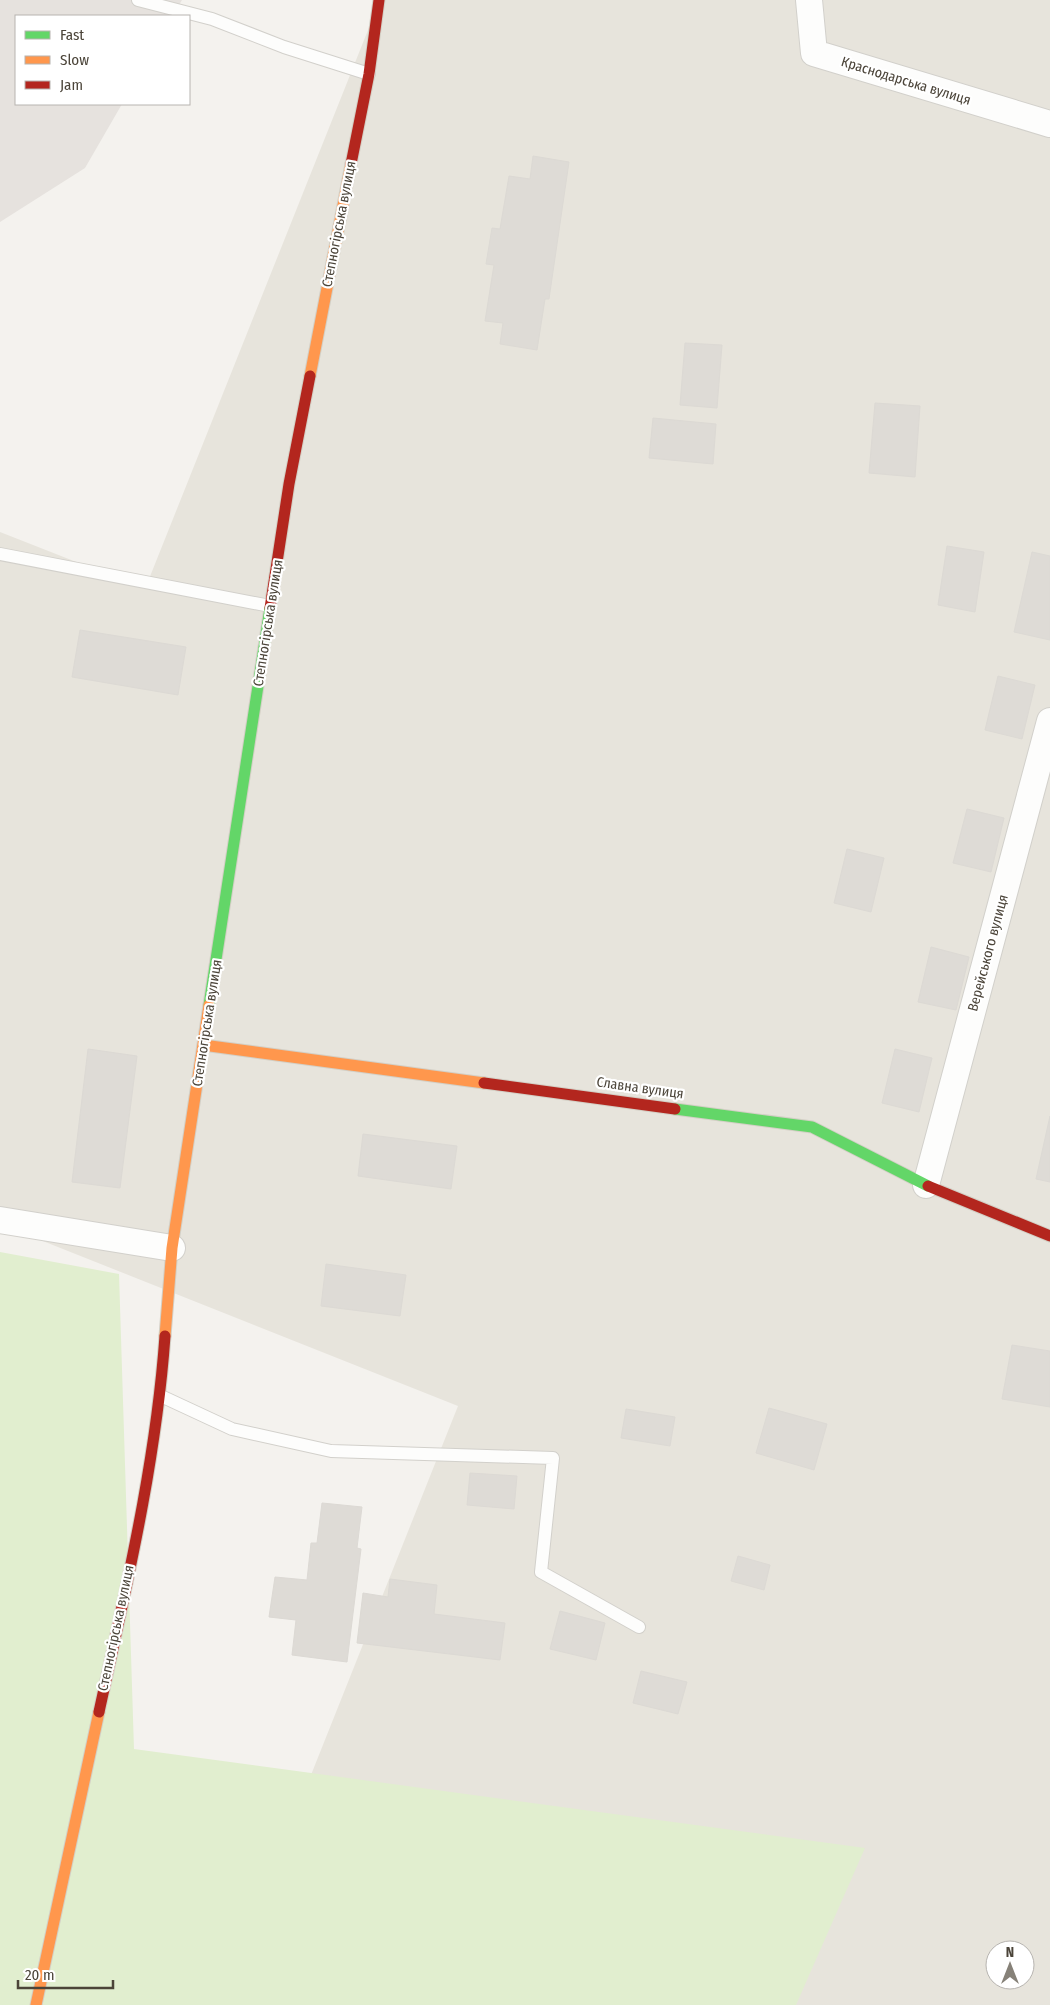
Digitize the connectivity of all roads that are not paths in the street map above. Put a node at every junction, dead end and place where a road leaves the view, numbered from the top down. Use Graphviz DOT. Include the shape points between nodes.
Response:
graph roads {
  1 [pos="138,0"];
  2 [pos="379,0"];
  3 [pos="809,0"];
  4 [pos="369,74"];
  5 [pos="1050,124"];
  6 [pos="0,554"];
  7 [pos="270,606"];
  8 [pos="1050,721"];
  9 [pos="204,1045"];
  10 [pos="926,1185"];
  11 [pos="0,1220"];
  12 [pos="1050,1236"];
  13 [pos="172,1248"];
  14 [pos="162,1396"];
  15 [pos="639,1627"];
  16 [pos="36,2005"];
  1 -- 4 [label="lane" via="212,19"];
  2 -- 4 [label="street, Степногірська вулиця"];
  3 -- 5 [label="street, Краснодарська вулиця" via="814,53"];
  4 -- 7 [label="street, Степногірська вулиця" via="289,484"];
  6 -- 7 [label="lane"];
  7 -- 9 [label="street, Степногірська вулиця"];
  8 -- 10 [label="street, Верейського вулиця"];
  9 -- 10 [label="street, Славна вулиця" via="812,1126"];
  9 -- 13 [label="street, Степногірська вулиця"];
  10 -- 12 [label="street, Славна вулиця"];
  11 -- 13 [label="street"];
  13 -- 14 [label="street, Степногірська вулиця"];
  14 -- 15 [label="lane" via="232,1428 331,1451 553,1458 541,1572"];
  14 -- 16 [label="street, Степногірська вулиця" via="127,1581"];
}
